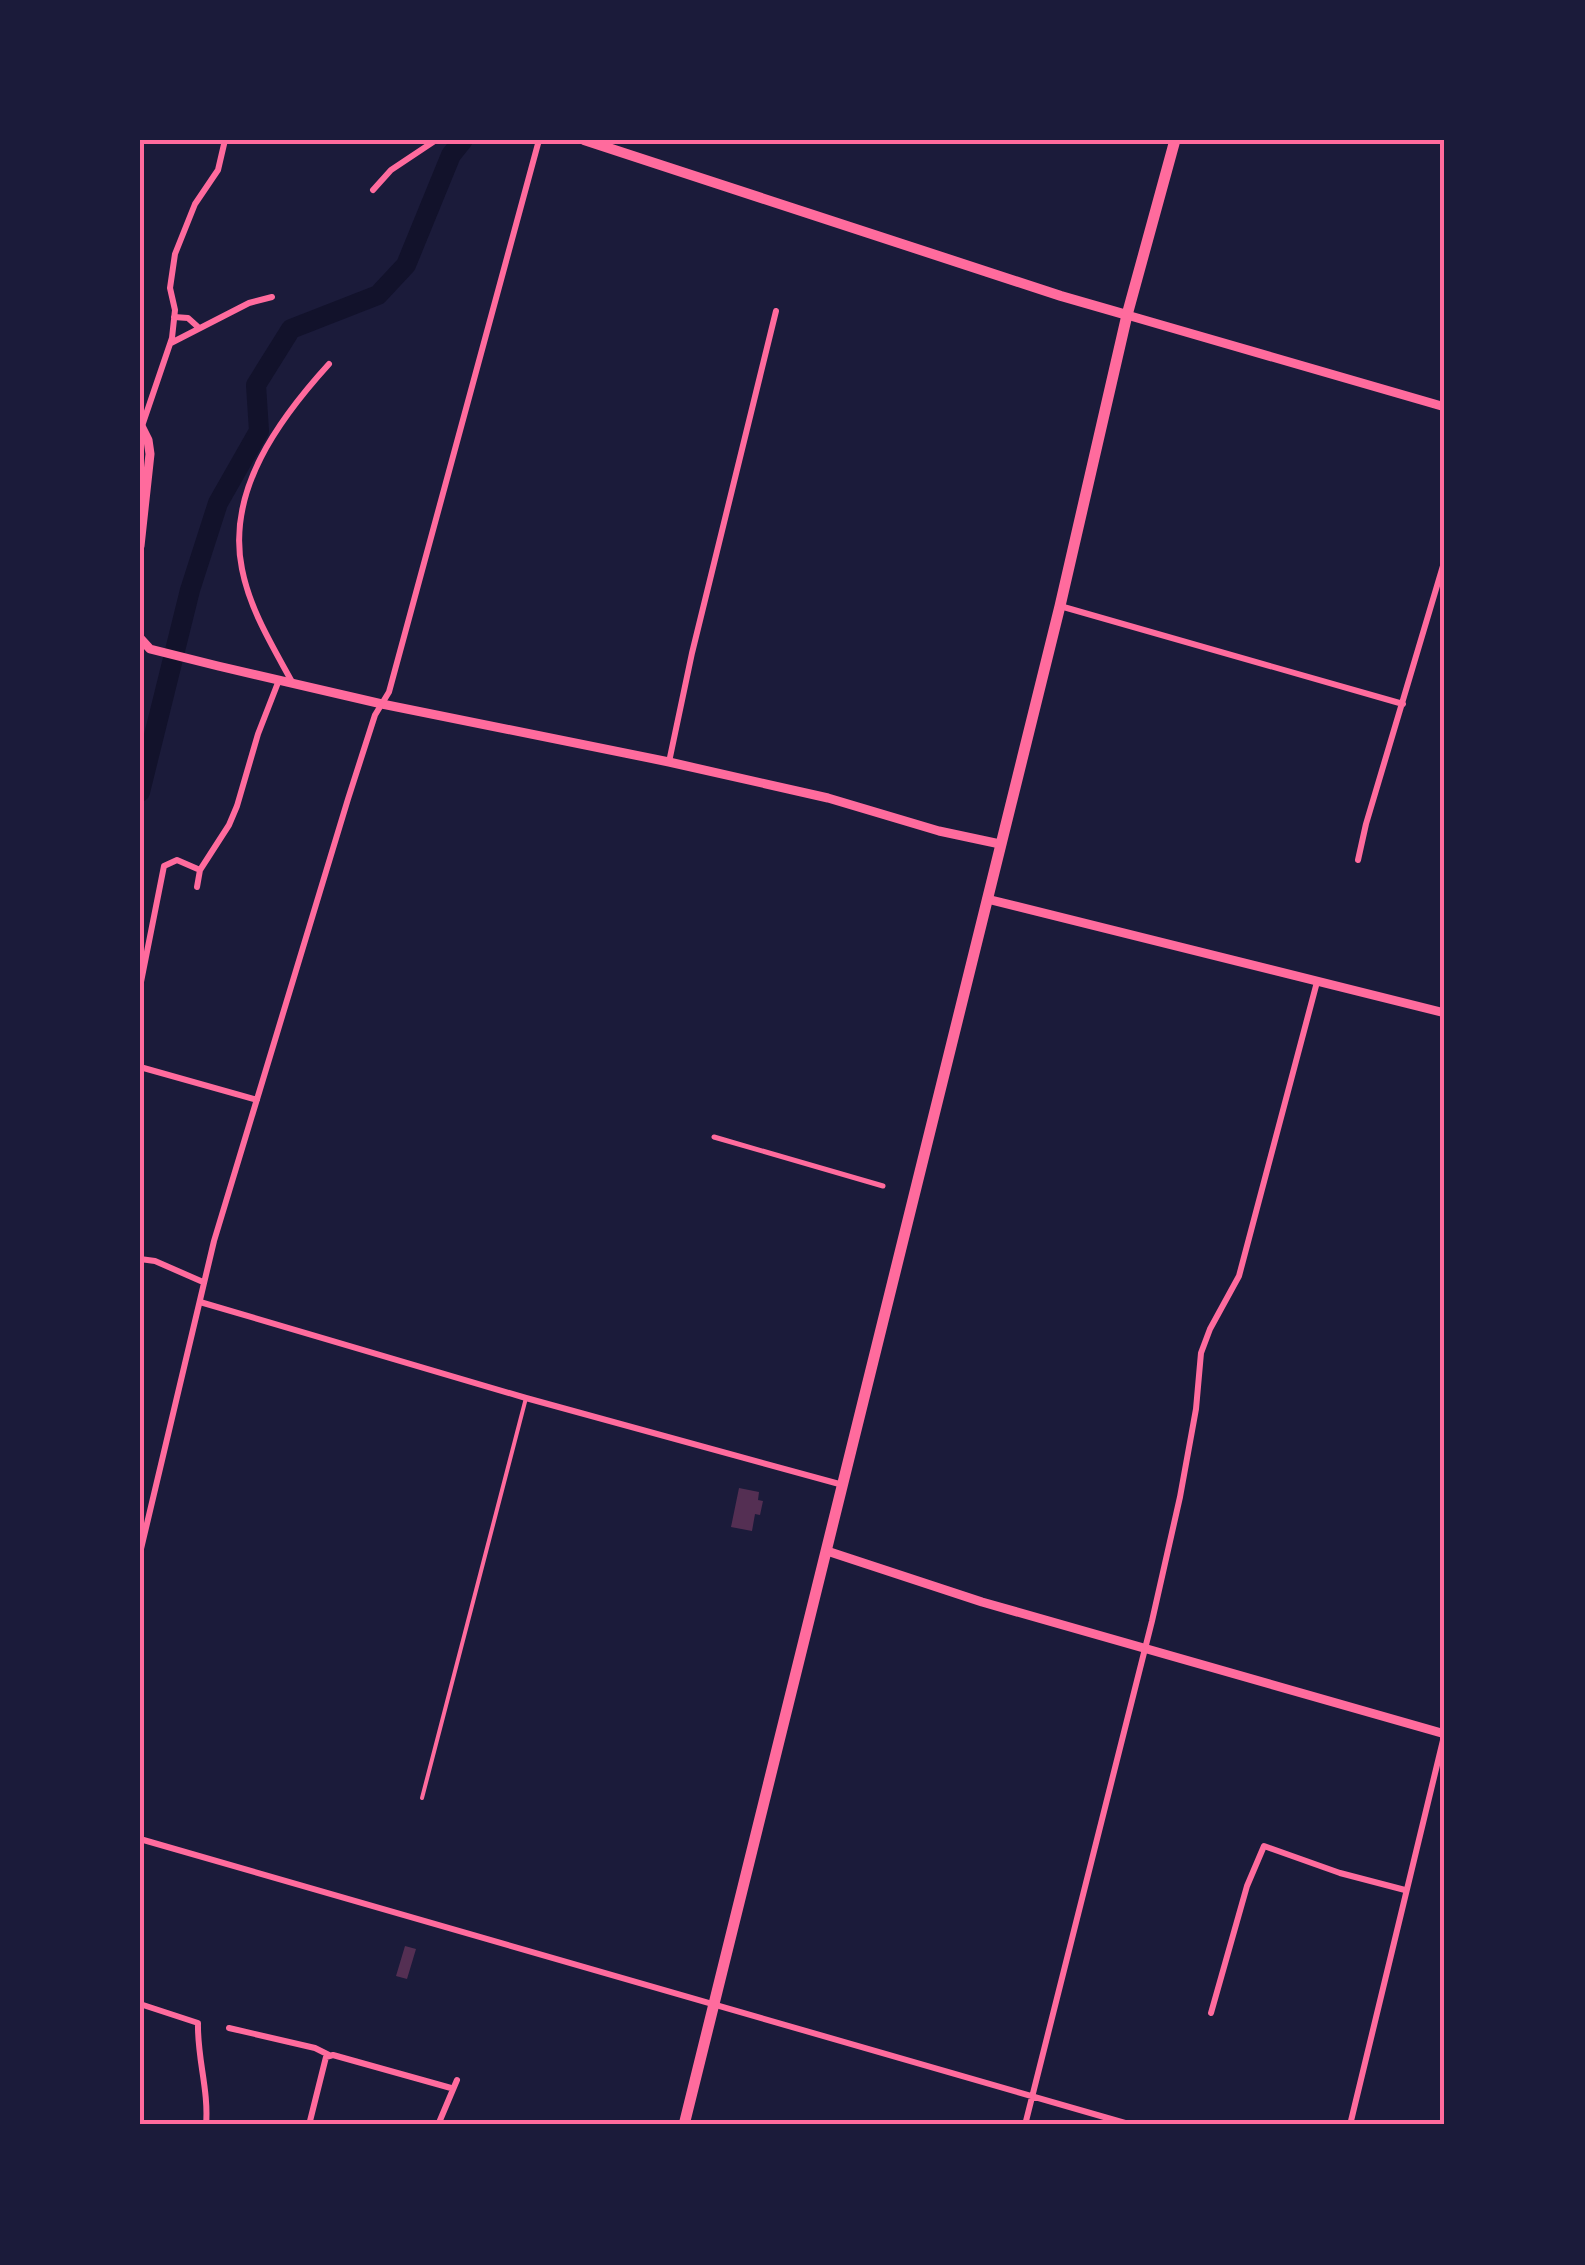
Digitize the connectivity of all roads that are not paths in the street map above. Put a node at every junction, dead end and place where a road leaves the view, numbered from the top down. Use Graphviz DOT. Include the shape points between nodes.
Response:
graph roads {
  1 [pos="225,140"];
  2 [pos="436,140"];
  3 [pos="539,140"];
  4 [pos="584,140"];
  5 [pos="1176,140"];
  6 [pos="374,190"];
  7 [pos="272,297"];
  8 [pos="776,310"];
  9 [pos="1128,314"];
  10 [pos="174,317"];
  11 [pos="198,328"];
  12 [pos="170,344"];
  13 [pos="329,364"];
  14 [pos="1445,407"];
  15 [pos="141,425"];
  16 [pos="140,546"];
  17 [pos="1445,558"];
  18 [pos="1060,606"];
  19 [pos="140,638"];
  20 [pos="145,651"];
  21 [pos="280,679"];
  22 [pos="292,682"];
  23 [pos="382,704"];
  24 [pos="1403,704"];
  25 [pos="669,762"];
  26 [pos="1000,844"];
  27 [pos="1358,860"];
  28 [pos="200,870"];
  29 [pos="197,887"];
  30 [pos="987,899"];
  31 [pos="1317,982"];
  32 [pos="140,986"];
  33 [pos="1445,1013"];
  34 [pos="140,1067"];
  35 [pos="257,1100"];
  36 [pos="714,1137"];
  37 [pos="882,1186"];
  38 [pos="140,1259"];
  39 [pos="204,1282"];
  40 [pos="200,1302"];
  41 [pos="526,1398"];
  42 [pos="842,1485"];
  43 [pos="826,1552"];
  44 [pos="140,1553"];
  45 [pos="1144,1649"];
  46 [pos="1445,1733"];
  47 [pos="422,1798"];
  48 [pos="140,1839"];
  49 [pos="1405,1890"];
  50 [pos="140,2004"];
  51 [pos="714,2004"];
  52 [pos="1211,2013"];
  53 [pos="230,2028"];
  54 [pos="330,2055"];
  55 [pos="456,2080"];
  56 [pos="451,2088"];
  57 [pos="1033,2096"];
  58 [pos="206,2125"];
  59 [pos="309,2125"];
  60 [pos="438,2125"];
  61 [pos="684,2125"];
  62 [pos="1024,2125"];
  63 [pos="1132,2125"];
  64 [pos="1350,2125"];
  1 -- 10 [label="street" via="218,170 175,254"];
  2 -- 6 [label="street"];
  3 -- 23 [label="street"];
  4 -- 9 [label="main road"];
  5 -- 9 [label="main road"];
  7 -- 11 [label="street"];
  8 -- 25 [label="street"];
  9 -- 14 [label="street"];
  9 -- 18 [label="main road"];
  10 -- 11 [label="street"];
  10 -- 12 [label="street"];
  11 -- 12 [label="street"];
  12 -- 15 [label="street"];
  13 -- 22 [label="street" via="280,424 252,474 242,510 241,567 248,593"];
  15 -- 16 [label="street" via="150,454"];
  17 -- 24 [label="street"];
  18 -- 24 [label="street"];
  18 -- 26 [label="main road"];
  19 -- 20 [label="street"];
  20 -- 21 [label="street"];
  21 -- 22 [label="street"];
  21 -- 28 [label="street" via="237,806"];
  22 -- 23 [label="street"];
  23 -- 25 [label="street"];
  23 -- 35 [label="street"];
  24 -- 27 [label="street"];
  25 -- 26 [label="street"];
  26 -- 30 [label="main road"];
  28 -- 29 [label="street"];
  28 -- 32 [label="street" via="177,860 164,866"];
  30 -- 31 [label="street"];
  30 -- 42 [label="main road"];
  31 -- 33 [label="street"];
  31 -- 45 [label="street" via="1240,1276 1201,1352 1180,1496"];
  34 -- 35 [label="street"];
  35 -- 39 [label="street"];
  36 -- 37 [label="street"];
  38 -- 39 [label="street"];
  39 -- 40 [label="street"];
  40 -- 41 [label="street"];
  40 -- 44 [label="street"];
  41 -- 42 [label="street"];
  41 -- 47 [label="lane"];
  42 -- 43 [label="main road"];
  43 -- 45 [label="street"];
  43 -- 51 [label="main road"];
  45 -- 46 [label="street"];
  45 -- 57 [label="street"];
  46 -- 49 [label="street"];
  48 -- 51 [label="street"];
  49 -- 52 [label="street" via="1264,1846"];
  49 -- 64 [label="street"];
  50 -- 58 [label="street" via="198,2023"];
  51 -- 57 [label="street"];
  51 -- 61 [label="main road"];
  53 -- 54 [label="street"];
  54 -- 56 [label="street"];
  54 -- 59 [label="street"];
  55 -- 56 [label="street"];
  56 -- 60 [label="street"];
  57 -- 62 [label="street"];
  57 -- 63 [label="street"];
}
